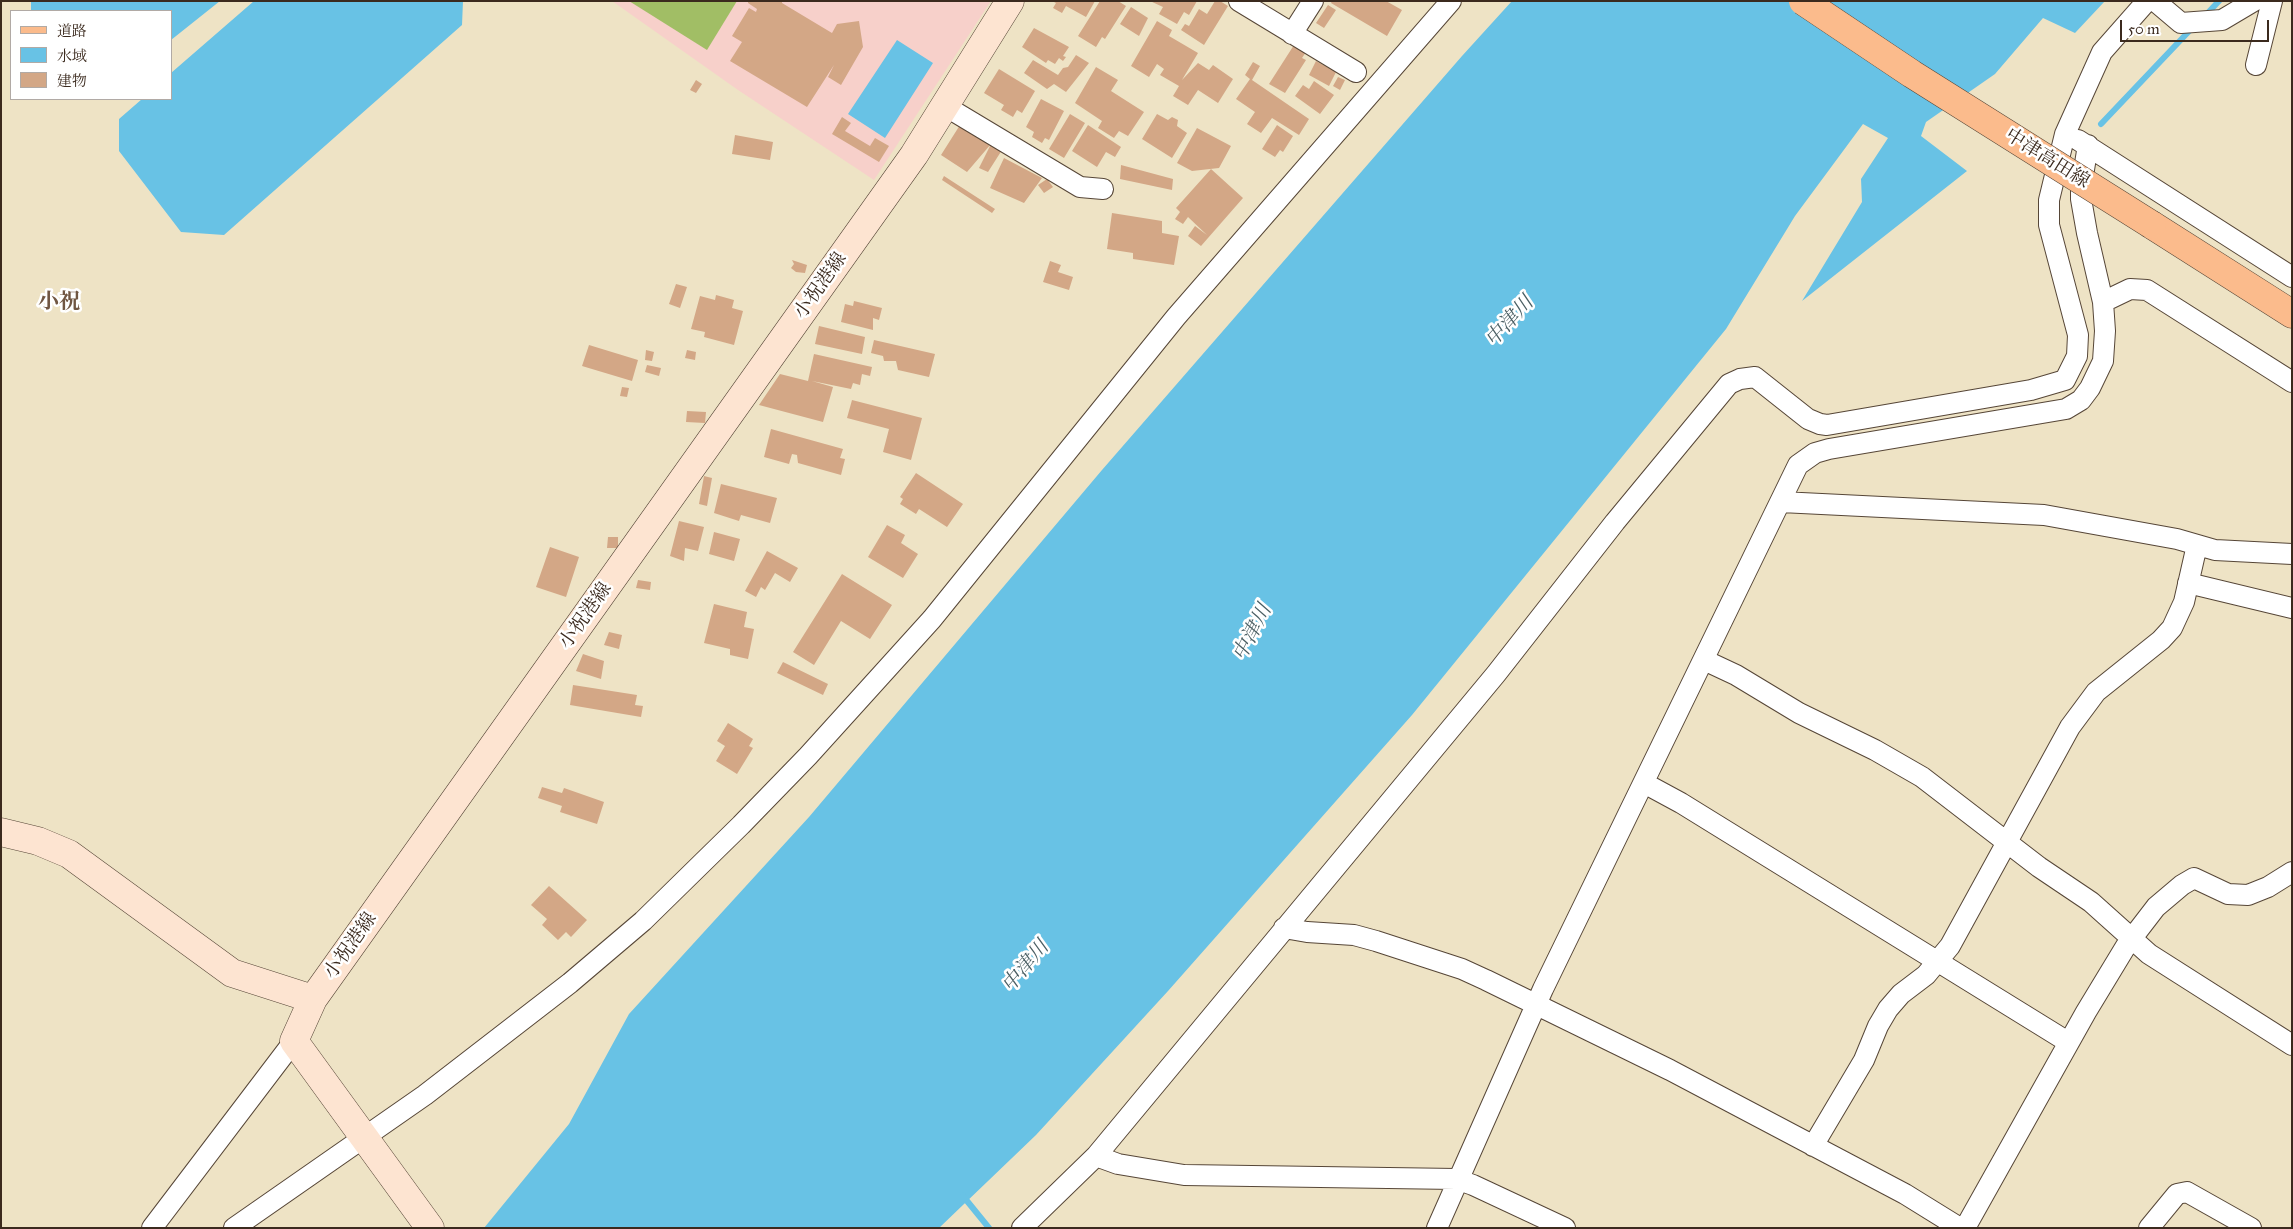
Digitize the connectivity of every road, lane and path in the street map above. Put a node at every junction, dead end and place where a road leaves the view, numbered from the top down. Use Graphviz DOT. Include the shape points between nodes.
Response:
graph roads {
  1 [pos="1010,1"];
  2 [pos="1239,1"];
  3 [pos="1313,1"];
  4 [pos="1451,1"];
  5 [pos="1803,1"];
  6 [pos="2148,1"];
  7 [pos="2155,1"];
  8 [pos="2254,1"];
  9 [pos="2272,1"];
  10 [pos="1438,11"];
  11 [pos="1292,34"];
  12 [pos="2256,65"];
  13 [pos="1356,72"];
  14 [pos="945,106"];
  15 [pos="2064,134"];
  16 [pos="2088,145"];
  17 [pos="1103,190"];
  18 [pos="2292,277"];
  19 [pos="2103,302"];
  20 [pos="2292,314"];
  21 [pos="2292,382"];
  22 [pos="1781,502"];
  23 [pos="2197,545"];
  24 [pos="2292,554"];
  25 [pos="2188,583"];
  26 [pos="2292,608"];
  27 [pos="1704,660"];
  28 [pos="1644,783"];
  29 [pos="1,832"];
  30 [pos="2006,842"];
  31 [pos="2292,872"];
  32 [pos="1284,928"];
  33 [pos="2130,940"];
  34 [pos="1938,961"];
  35 [pos="313,999"];
  36 [pos="1537,1004"];
  37 [pos="294,1042"];
  38 [pos="2068,1042"];
  39 [pos="2292,1045"];
  40 [pos="368,1142"];
  41 [pos="1813,1146"];
  42 [pos="1096,1156"];
  43 [pos="1459,1180"];
  44 [pos="152,1228"];
  45 [pos="234,1228"];
  46 [pos="430,1228"];
  47 [pos="1022,1228"];
  48 [pos="1437,1228"];
  49 [pos="1565,1228"];
  50 [pos="1960,1228"];
  51 [pos="1965,1228"];
  52 [pos="2149,1228"];
  53 [pos="2252,1228"];
  1 -- 14 [label="main road, 小祝港線"];
  2 -- 11 [label="street"];
  3 -- 11 [label="street"];
  4 -- 10 [label="street"];
  5 -- 20 [label="main road, 中津高田線, bridge" via="1912,74"];
  6 -- 15 [label="street" via="2102,52"];
  7 -- 8 [label="street" via="2181,23 2222,20"];
  9 -- 12 [label="street"];
  10 -- 40 [label="street" via="1176,317 932,619 808,756 629,934"];
  11 -- 13 [label="street"];
  14 -- 17 [label="street" via="1080,187"];
  14 -- 35 [label="main road, 小祝港線" via="909,163"];
  15 -- 16 [label="street"];
  15 -- 32 [label="street" via="2048,216 2078,335 2077,356 2064,380 2031,390 1828,425 1808,419 1755,378 1729,384 1496,674"];
  16 -- 18 [label="street"];
  16 -- 19 [label="street" via="2081,199"];
  19 -- 21 [label="street" via="2130,289 2147,290"];
  19 -- 22 [label="street" via="2105,345 2101,368 2090,388 2073,405 1815,453 1794,472"];
  22 -- 23 [label="street" via="2044,515"];
  22 -- 27 [label="street"];
  23 -- 24 [label="street" via="2224,551"];
  23 -- 25 [label="street"];
  25 -- 26 [label="street"];
  25 -- 30 [label="street" via="2180,613 2167,634 2096,692 2070,727 2044,779"];
  27 -- 28 [label="street"];
  27 -- 30 [label="street" via="1751,683 1826,728 1895,760 1945,793"];
  28 -- 34 [label="street"];
  28 -- 36 [label="street"];
  29 -- 35 [label="main road" via="38,841 69,854 232,973"];
  30 -- 33 [label="street" via="2090,902"];
  30 -- 34 [label="street" via="1950,946"];
  31 -- 33 [label="street" via="2268,888 2248,895 2228,894 2194,878 2165,899"];
  32 -- 36 [label="street" via="1376,940 1462,969"];
  32 -- 42 [label="street"];
  33 -- 38 [label="street"];
  33 -- 39 [label="street"];
  34 -- 38 [label="street"];
  34 -- 41 [label="street" via="1888,1009 1864,1060"];
  35 -- 37 [label="main road, 小祝港線"];
  36 -- 41 [label="street"];
  36 -- 43 [label="street"];
  37 -- 40 [label="main road"];
  37 -- 44 [label="street"];
  38 -- 51 [label="street"];
  40 -- 45 [label="street"];
  40 -- 46 [label="main road"];
  41 -- 50 [label="street" via="1930,1208"];
  42 -- 43 [label="street" via="1118,1164 1184,1175"];
  42 -- 47 [label="street"];
  43 -- 48 [label="street"];
  43 -- 49 [label="street"];
  52 -- 53 [label="street" via="2177,1194 2187,1192"];
}
